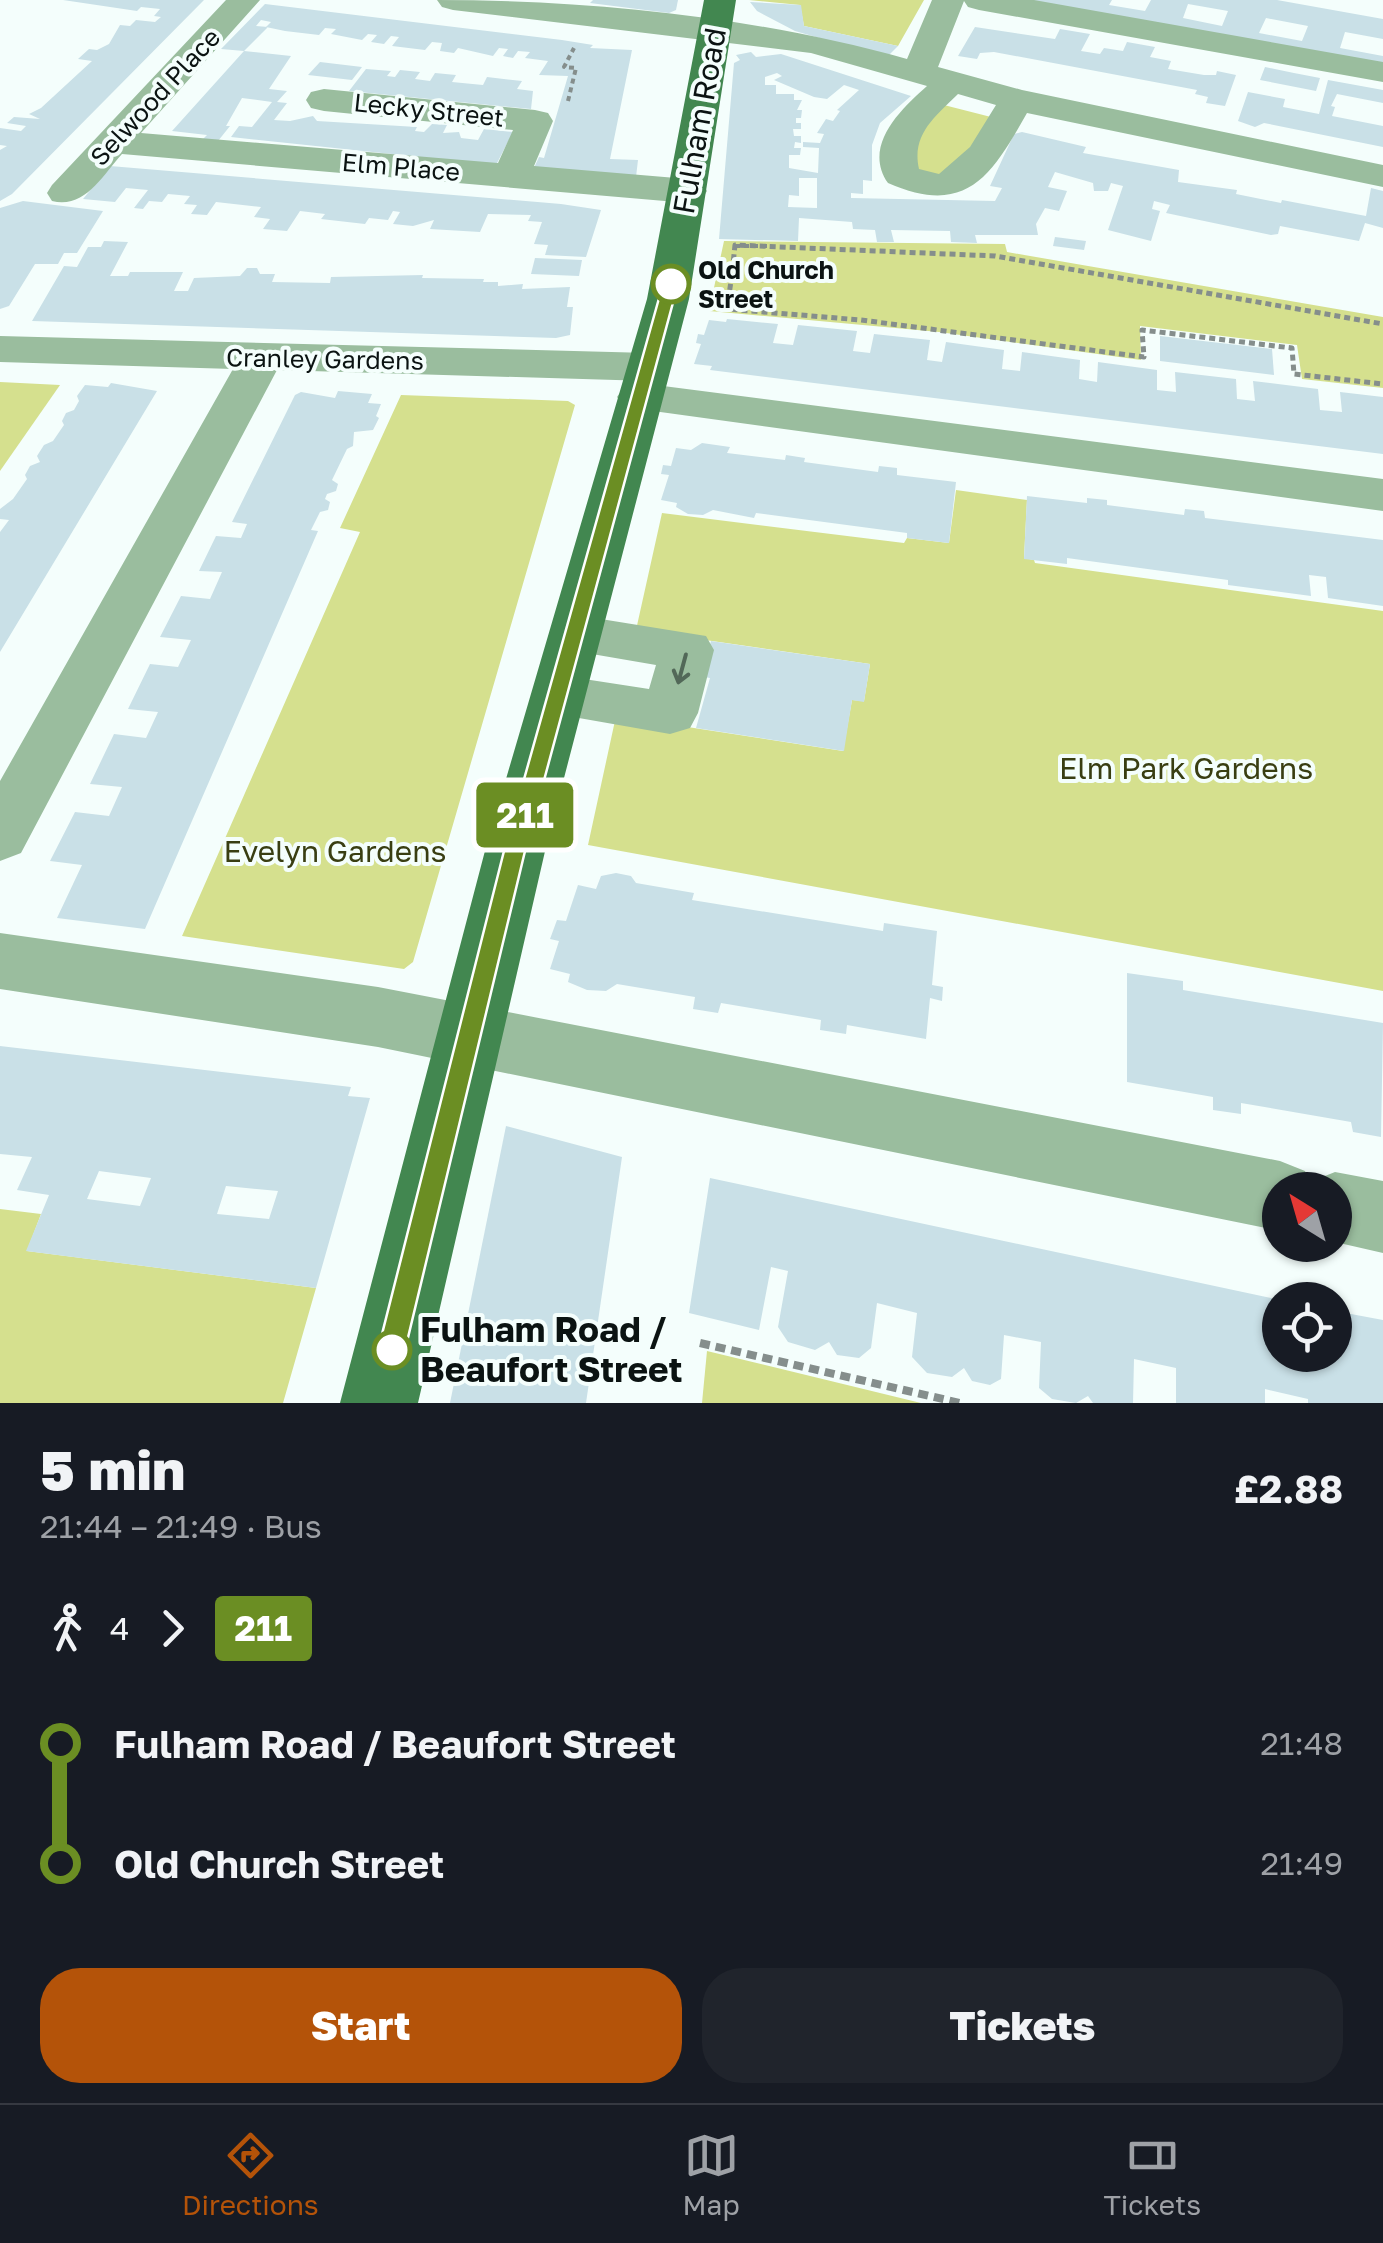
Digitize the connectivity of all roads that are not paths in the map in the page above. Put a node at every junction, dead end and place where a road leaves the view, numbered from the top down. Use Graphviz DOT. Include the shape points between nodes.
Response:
graph roads {
  1 [pos="244,0"];
  2 [pos="453,0"];
  3 [pos="948,0"];
  4 [pos="978,0"];
  5 [pos="718,14"];
  6 [pos="1383,72"];
  7 [pos="934,78"];
  8 [pos="324,100"];
  9 [pos="1016,100"];
  10 [pos="114,142"];
  11 [pos="511,176"];
  12 [pos="1383,176"];
  13 [pos="688,192"];
  14 [pos="66,193"];
  15 [pos="0,350"];
  16 [pos="262,358"];
  17 [pos="645,382"];
  18 [pos="1383,495"];
  19 [pos="576,634"];
  20 [pos="558,696"];
  21 [pos="0,836"];
  22 [pos="0,961"];
  23 [pos="468,1036"];
  24 [pos="1262,1192"];
  25 [pos="1352,1211"];
  26 [pos="1383,1217"];
  27 [pos="379,1403"];
  1 -- 10 [label="street, Selwood Place"];
  2 -- 5 [label="street"];
  3 -- 7 [label="street"];
  4 -- 6 [label="street"];
  5 -- 7 [label="street"];
  5 -- 13 [label="main road, Fulham Road"];
  7 -- 9 [label="street"];
  7 -- 9 [label="street" via="896,147 900,175 915,183 949,185 964,178"];
  8 -- 11 [label="street, Lecky Street" via="540,107"];
  9 -- 12 [label="street"];
  10 -- 11 [label="street, Elm Place"];
  10 -- 14 [label="street, Selwood Place"];
  11 -- 13 [label="street, Elm Place"];
  13 -- 17 [label="main road, Fulham Road"];
  15 -- 16 [label="street, Cranley Gardens"];
  16 -- 17 [label="street, Cranley Gardens"];
  16 -- 21 [label="street"];
  17 -- 18 [label="street"];
  17 -- 19 [label="main road, Fulham Road"];
  19 -- 20 [label="main road, Fulham Road"];
  19 -- 20 [label="street, one-way" via="687,650 670,713"];
  20 -- 23 [label="main road, Fulham Road"];
  22 -- 23 [label="street"];
  23 -- 24 [label="street"];
  23 -- 27 [label="main road, Fulham Road"];
  25 -- 26 [label="street"];
}
